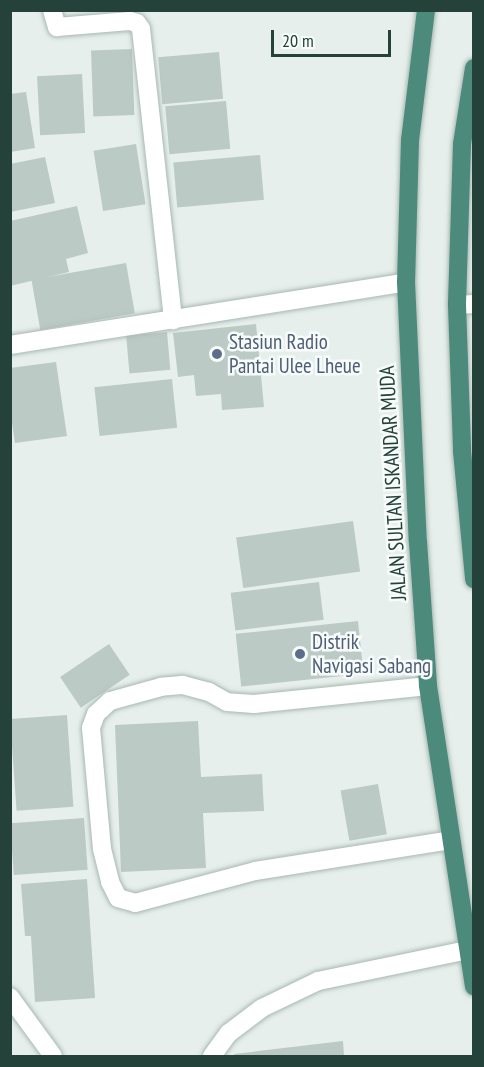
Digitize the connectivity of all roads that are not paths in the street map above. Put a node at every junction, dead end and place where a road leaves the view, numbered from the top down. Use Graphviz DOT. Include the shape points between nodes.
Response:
graph roads {
  1 [pos="52,10"];
  2 [pos="426,10"];
  3 [pos="474,68"];
  4 [pos="406,282"];
  5 [pos="465,305"];
  6 [pos="173,320"];
  7 [pos="10,345"];
  8 [pos="468,450"];
  9 [pos="474,579"];
  10 [pos="428,686"];
  11 [pos="451,840"];
  12 [pos="468,950"];
  13 [pos="474,987"];
  14 [pos="10,998"];
  15 [pos="53,1056"];
  16 [pos="212,1056"];
  1 -- 6 [label="street" via="57,27 130,21 141,29"];
  2 -- 4 [label="highway, JALAN SULTAN ISKANDAR MUDA" via="410,140"];
  3 -- 5 [label="highway" via="462,144"];
  4 -- 6 [label="street"];
  4 -- 10 [label="highway, JALAN SULTAN ISKANDAR MUDA"];
  5 -- 8 [label="highway"];
  6 -- 7 [label="street"];
  8 -- 9 [label="highway"];
  10 -- 11 [label="highway, JALAN SULTAN ISKANDAR MUDA"];
  10 -- 11 [label="street" via="254,704 227,702 182,686 161,687 110,701 96,714 91,728 102,849 118,898 135,903 255,871"];
  11 -- 12 [label="highway, JALAN SULTAN ISKANDAR MUDA"];
  12 -- 13 [label="highway, JALAN SULTAN ISKANDAR MUDA"];
  12 -- 16 [label="street" via="318,981 262,1008 229,1033"];
  14 -- 15 [label="street"];
}
